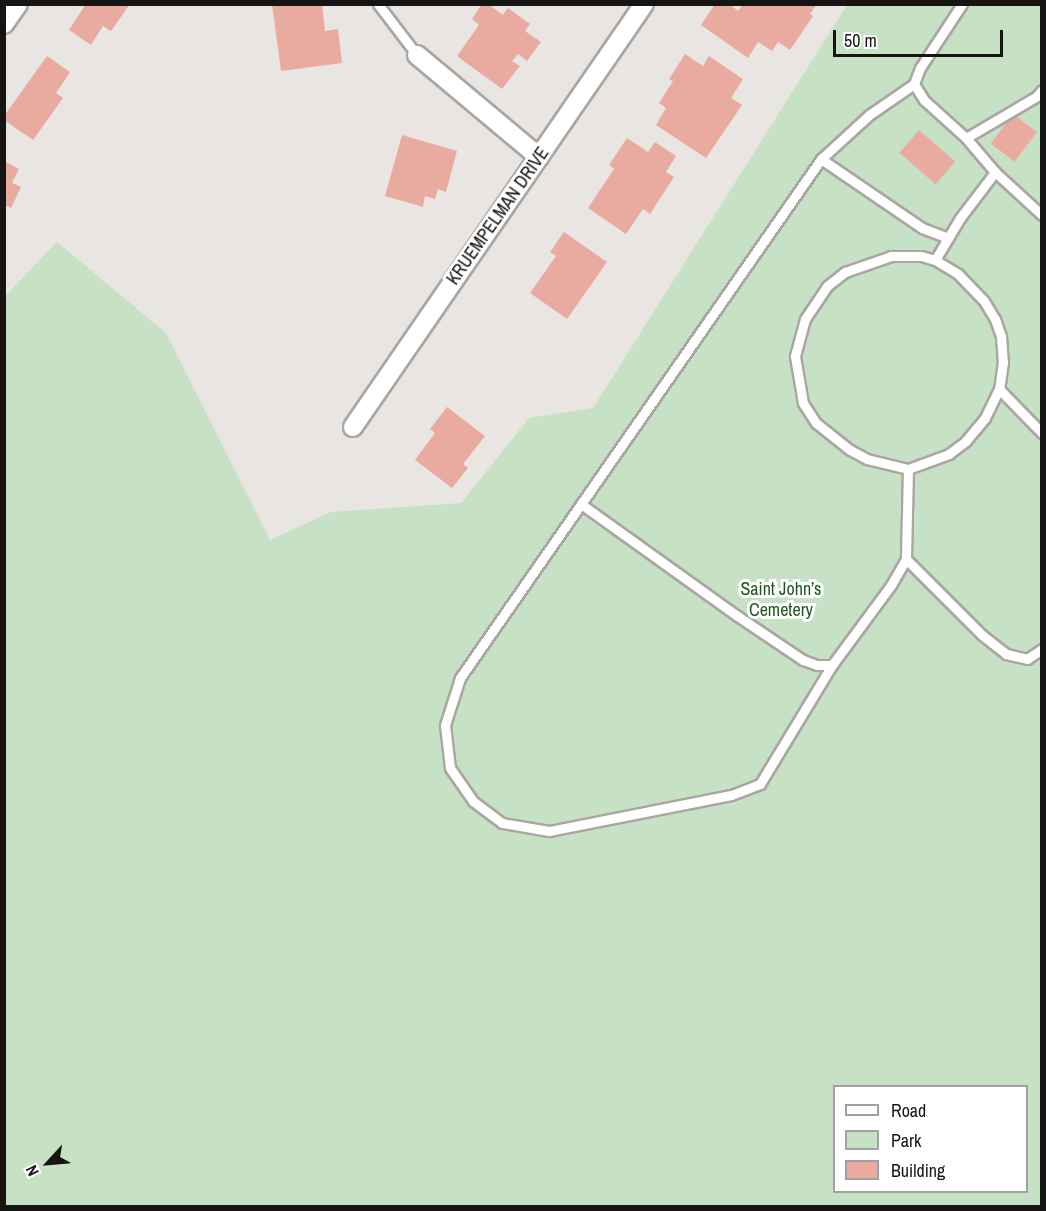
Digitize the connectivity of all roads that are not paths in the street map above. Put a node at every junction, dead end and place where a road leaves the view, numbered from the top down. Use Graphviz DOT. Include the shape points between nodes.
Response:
graph roads {
  1 [pos="18,4"];
  2 [pos="378,4"];
  3 [pos="644,4"];
  4 [pos="962,4"];
  5 [pos="4,24"];
  6 [pos="417,55"];
  7 [pos="914,84"];
  8 [pos="1040,96"];
  9 [pos="966,138"];
  10 [pos="539,157"];
  11 [pos="821,159"];
  12 [pos="996,172"];
  13 [pos="1041,214"];
  14 [pos="948,238"];
  15 [pos="935,260"];
  16 [pos="999,389"];
  17 [pos="352,428"];
  18 [pos="1041,432"];
  19 [pos="908,469"];
  20 [pos="582,504"];
  21 [pos="906,559"];
  22 [pos="1041,649"];
  23 [pos="832,665"];
  1 -- 5 [label="street"];
  2 -- 6 [label="lane"];
  3 -- 10 [label="street, KRUEMPELMAN DRIVE"];
  4 -- 7 [label="lane" via="920,68"];
  6 -- 10 [label="street"];
  7 -- 9 [label="lane" via="924,100"];
  7 -- 11 [label="lane" via="869,115"];
  8 -- 9 [label="lane"];
  9 -- 12 [label="lane"];
  10 -- 17 [label="street, KRUEMPELMAN DRIVE"];
  11 -- 14 [label="lane" via="922,228"];
  11 -- 20 [label="lane"];
  12 -- 13 [label="lane"];
  12 -- 14 [label="lane"];
  14 -- 15 [label="lane"];
  15 -- 16 [label="lane" via="958,274 995,319 1003,362"];
  15 -- 19 [label="lane" via="891,256 845,272 815,300 805,319 795,356 803,403 816,423 867,459"];
  16 -- 18 [label="lane"];
  16 -- 19 [label="lane" via="985,418 966,441 949,454"];
  19 -- 21 [label="lane"];
  20 -- 23 [label="lane" via="803,660"];
  20 -- 23 [label="lane" via="460,678 445,725 450,768 473,801 501,823 549,831 731,795 760,784"];
  21 -- 22 [label="lane" via="1006,654 1027,659"];
  21 -- 23 [label="lane"];
}
